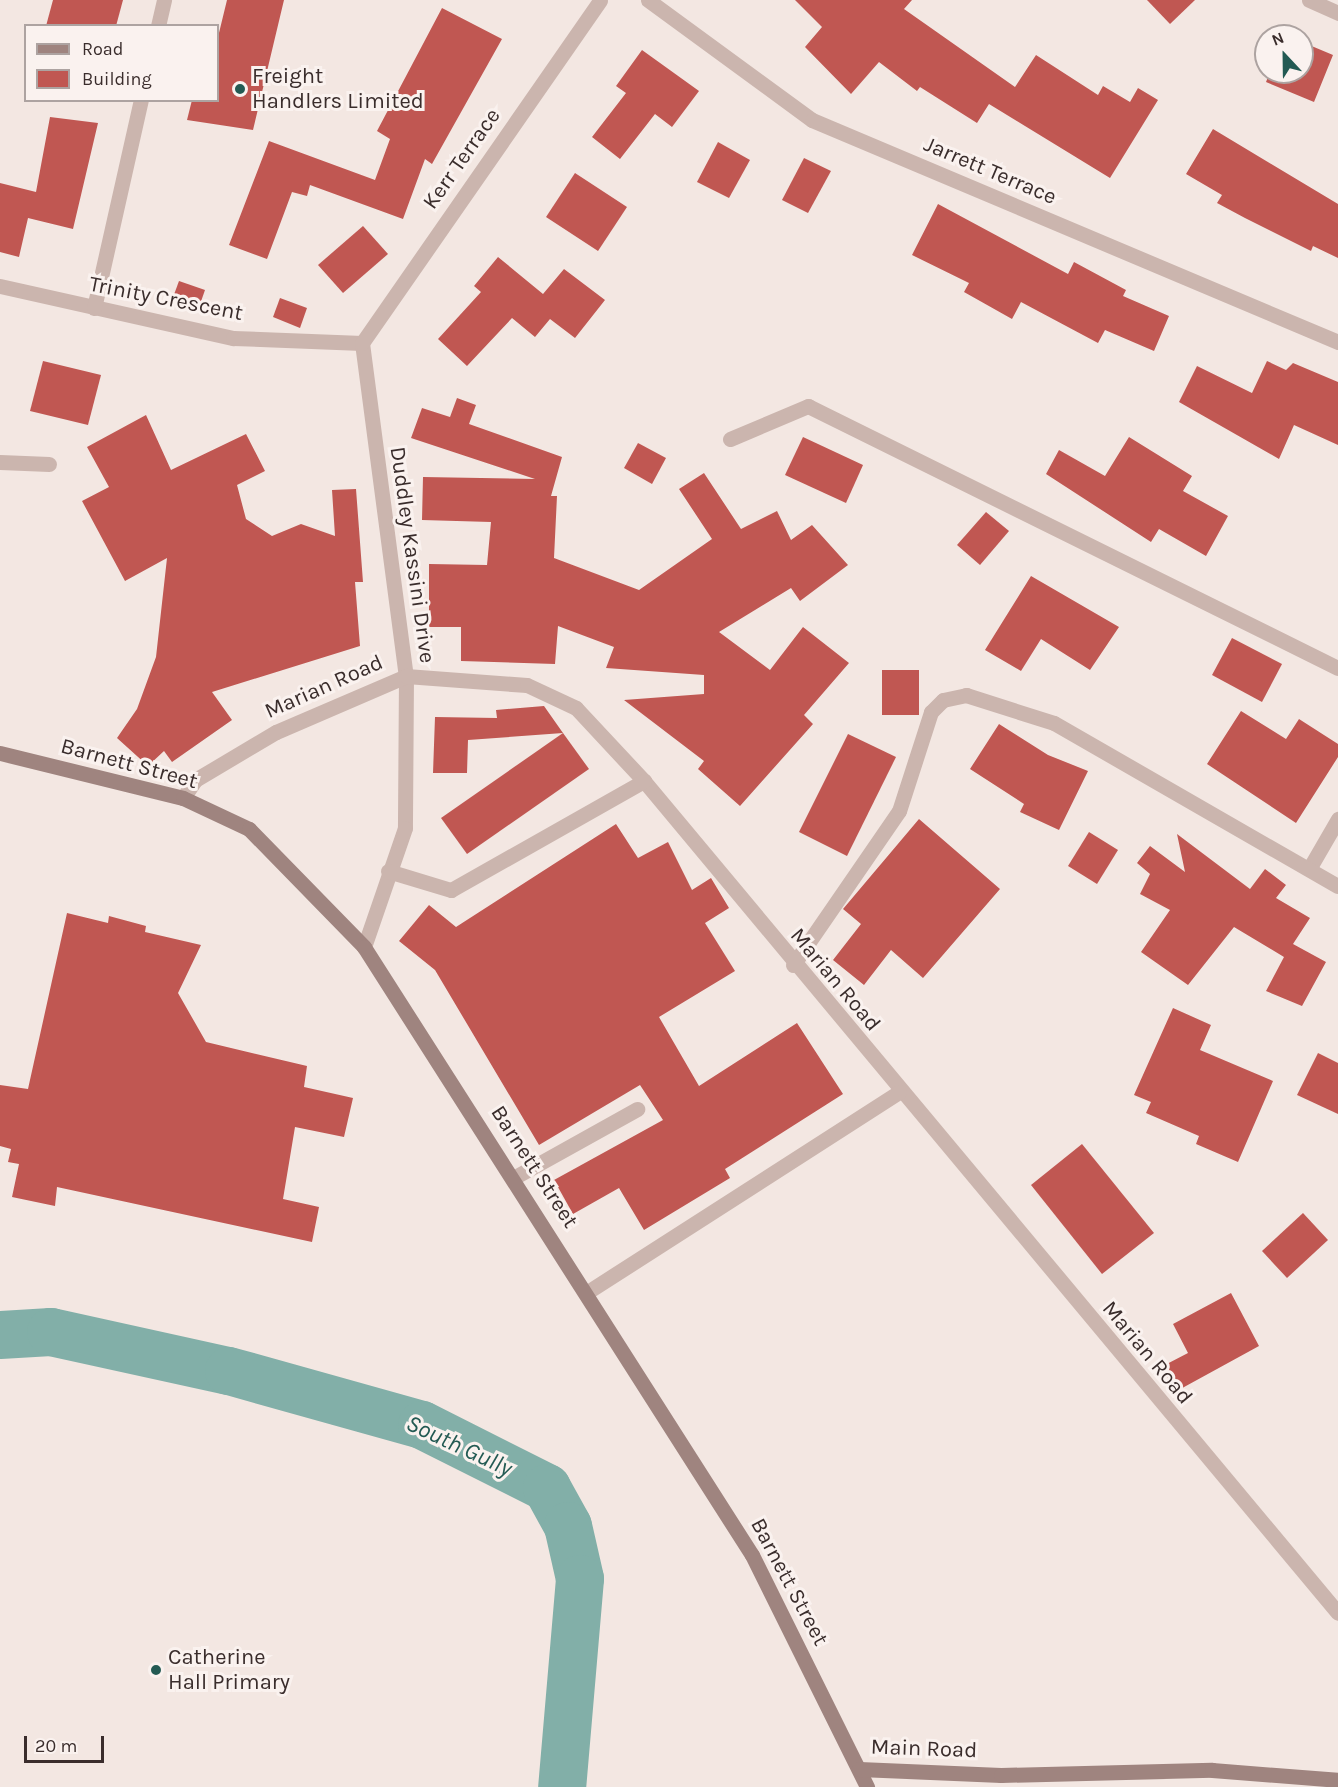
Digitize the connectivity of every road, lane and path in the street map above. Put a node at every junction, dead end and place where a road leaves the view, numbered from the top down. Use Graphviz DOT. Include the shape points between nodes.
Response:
graph roads {
  1 [pos="164,0"];
  2 [pos="600,0"];
  3 [pos="648,0"];
  4 [pos="1309,0"];
  5 [pos="1338,13"];
  6 [pos="158,24"];
  7 [pos="141,102"];
  8 [pos="0,286"];
  9 [pos="94,308"];
  10 [pos="1338,342"];
  11 [pos="362,343"];
  12 [pos="730,439"];
  13 [pos="0,462"];
  14 [pos="49,464"];
  15 [pos="1338,669"];
  16 [pos="406,676"];
  17 [pos="0,753"];
  18 [pos="644,781"];
  19 [pos="183,798"];
  20 [pos="1338,819"];
  21 [pos="1309,869"];
  22 [pos="387,871"];
  23 [pos="1338,886"];
  24 [pos="364,947"];
  25 [pos="793,965"];
  26 [pos="899,1092"];
  27 [pos="637,1109"];
  28 [pos="514,1178"];
  29 [pos="586,1293"];
  30 [pos="1338,1613"];
  31 [pos="859,1769"];
  32 [pos="1000,1775"];
  33 [pos="1338,1780"];
  34 [pos="867,1787"];
  35 [pos="980,1787"];
  1 -- 6 [label="street"];
  2 -- 11 [label="street, Kerr Terrace"];
  3 -- 10 [label="street, Jarrett Terrace" via="812,120"];
  4 -- 5 [label="street"];
  7 -- 9 [label="street"];
  8 -- 9 [label="street, Trinity Crescent"];
  9 -- 11 [label="street, Trinity Crescent" via="233,338"];
  11 -- 16 [label="street, Duddley Kassini Drive"];
  12 -- 15 [label="street" via="808,406"];
  13 -- 14 [label="street"];
  16 -- 18 [label="street, Marian Road" via="527,685 576,708"];
  16 -- 19 [label="street, Marian Road" via="276,732 195,780"];
  16 -- 22 [label="street, Duddley Kassini Drive" via="405,828"];
  17 -- 19 [label="main road, Barnett Street"];
  18 -- 22 [label="street" via="451,890"];
  18 -- 25 [label="street, Marian Road"];
  19 -- 24 [label="main road, Barnett Street" via="249,829"];
  20 -- 21 [label="street"];
  21 -- 23 [label="street"];
  21 -- 25 [label="street" via="1054,723 966,694 943,700 932,712 899,811"];
  22 -- 24 [label="street, Duddley Kassini Drive"];
  24 -- 28 [label="main road, Barnett Street"];
  25 -- 26 [label="street, Marian Road"];
  26 -- 29 [label="street"];
  26 -- 30 [label="street, Marian Road"];
  27 -- 28 [label="street"];
  28 -- 29 [label="main road, Barnett Street"];
  29 -- 31 [label="main road, Barnett Street" via="752,1555"];
  31 -- 32 [label="main road, Main Road"];
  31 -- 34 [label="main road, Barnett Street"];
  32 -- 33 [label="main road" via="1212,1770"];
  32 -- 35 [label="main road, Main Road"];
}
